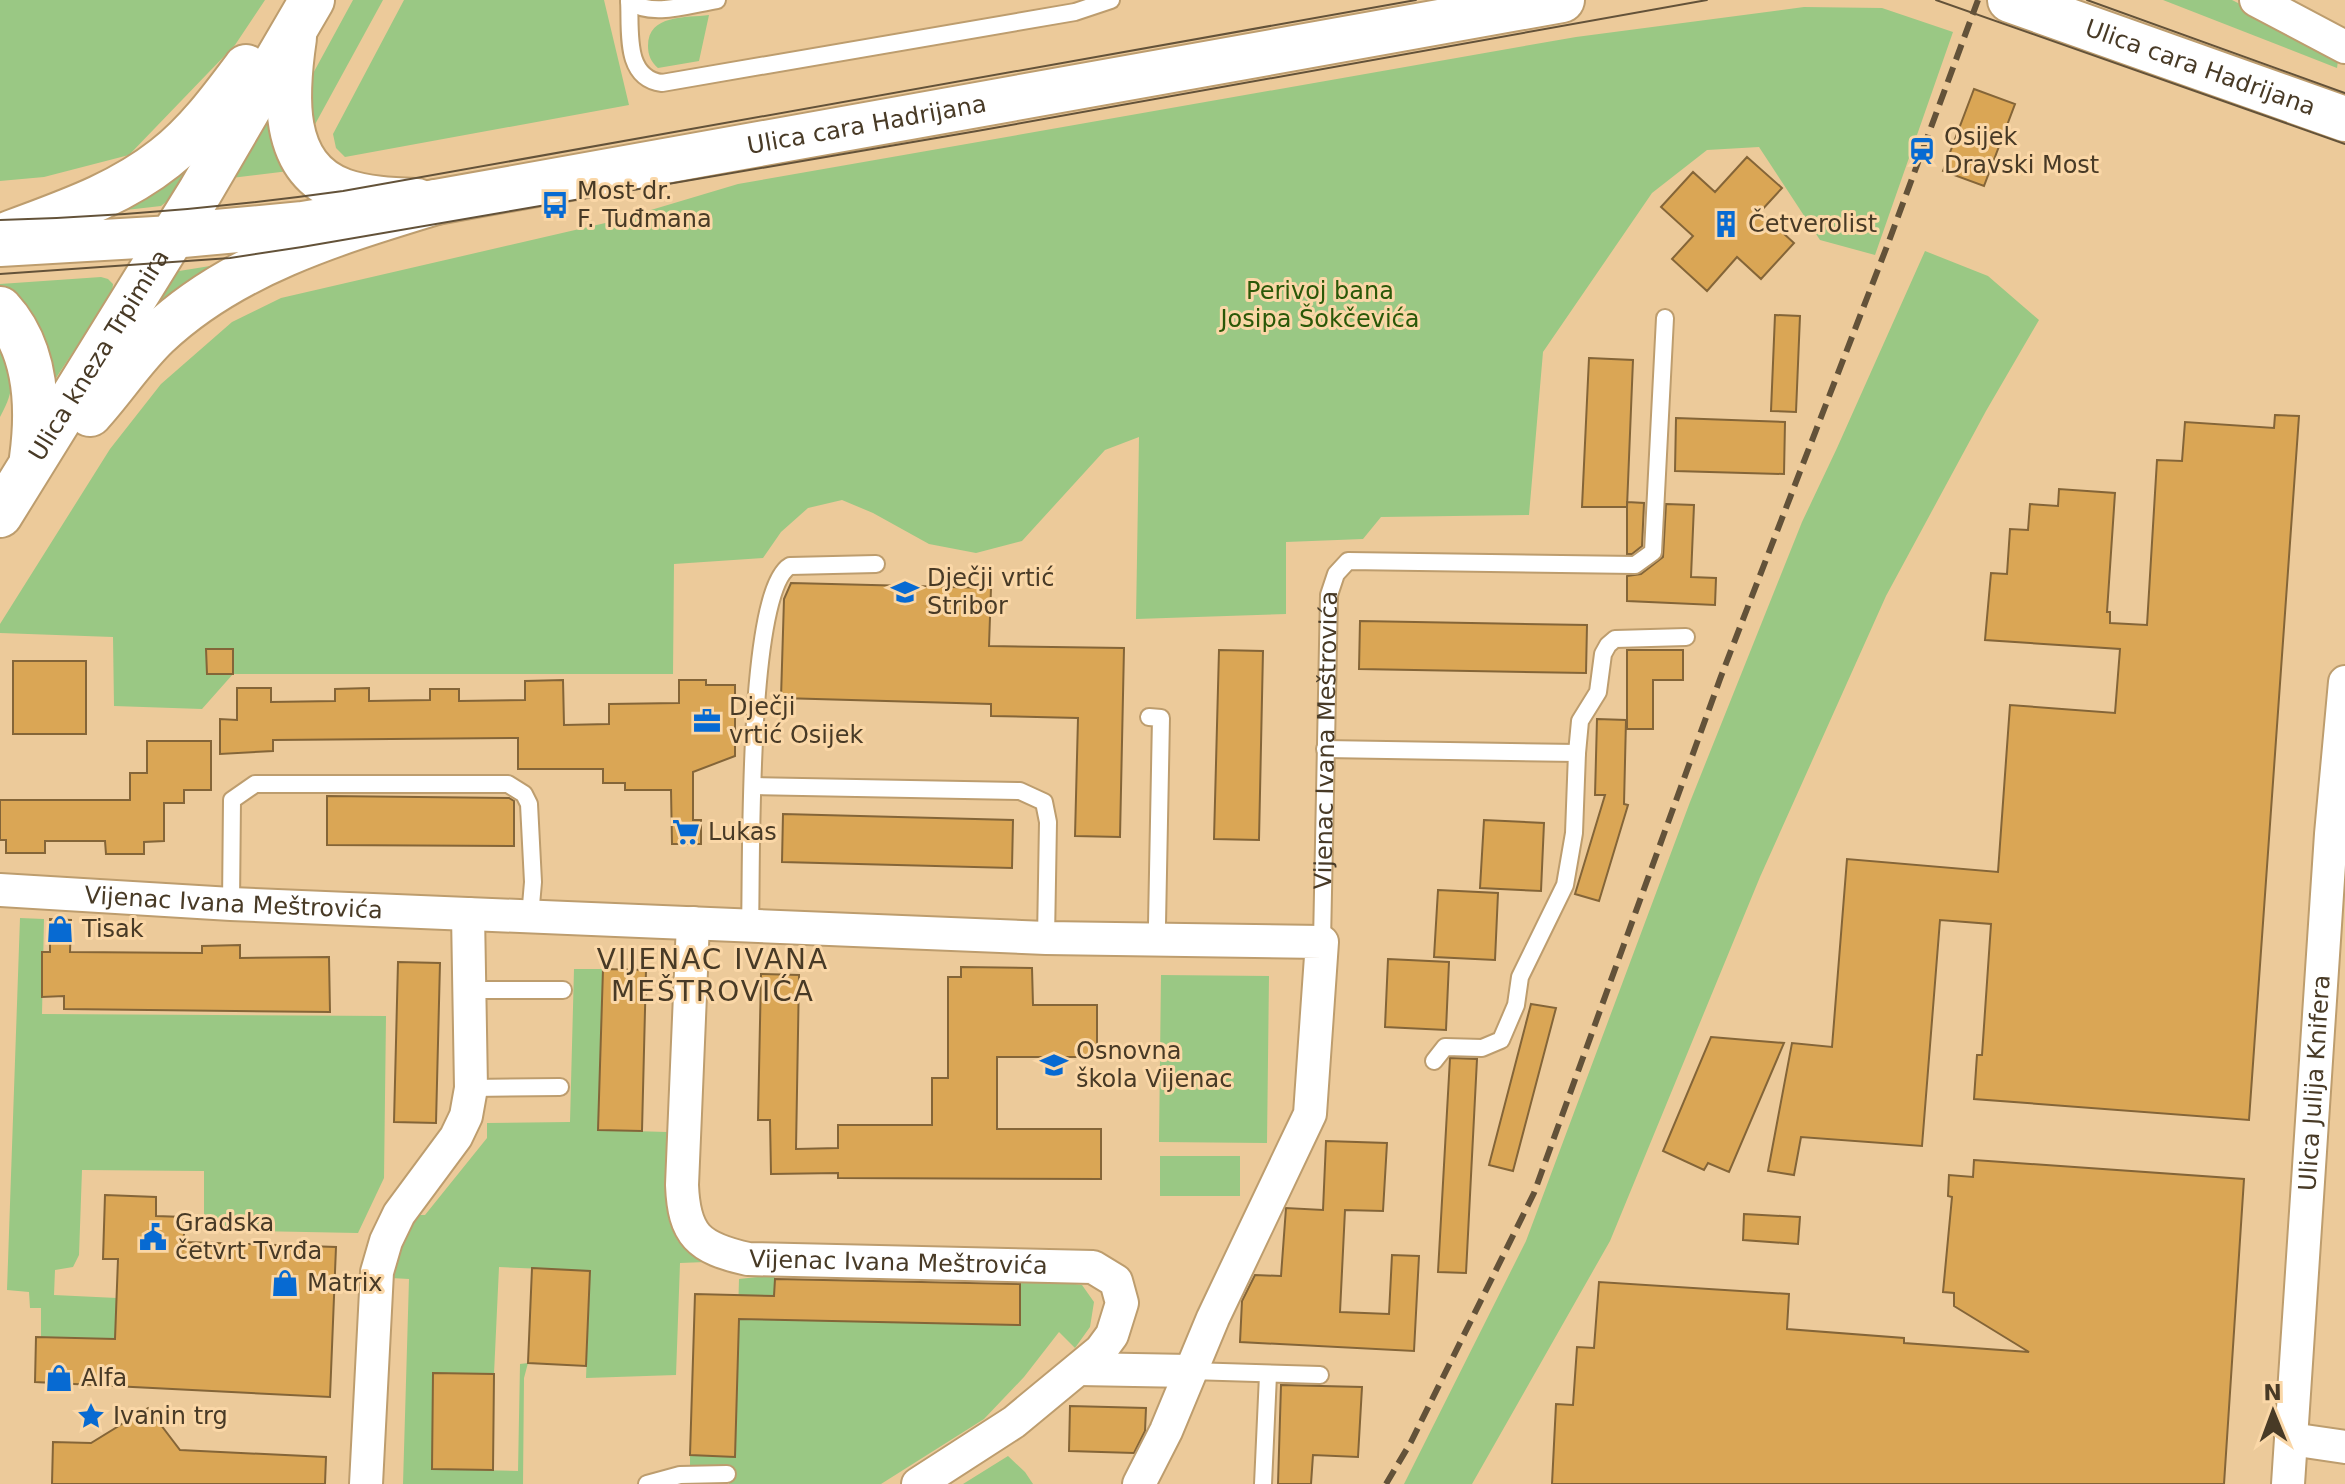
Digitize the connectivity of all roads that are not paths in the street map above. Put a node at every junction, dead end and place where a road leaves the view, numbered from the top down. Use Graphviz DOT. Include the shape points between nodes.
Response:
graph roads {
  1 [pos="629,0"];
  2 [pos="717,0"];
  3 [pos="1111,0"];
  4 [pos="1562,0"];
  5 [pos="2010,0"];
  6 [pos="2256,0"];
  7 [pos="305,11"];
  8 [pos="2345,47"];
  9 [pos="2345,119"];
  10 [pos="436,202"];
  11 [pos="172,236"];
  12 [pos="0,237"];
  13 [pos="0,246"];
  14 [pos="0,309"];
  15 [pos="1665,318"];
  16 [pos="31,466"];
  17 [pos="0,515"];
  18 [pos="876,564"];
  19 [pos="1686,637"];
  20 [pos="2345,682"];
  21 [pos="1149,717"];
  22 [pos="1325,749"];
  23 [pos="1577,753"];
  24 [pos="754,786"];
  25 [pos="2338,835"];
  26 [pos="0,890"];
  27 [pos="231,904"];
  28 [pos="468,914"];
  29 [pos="530,917"];
  30 [pos="693,923"];
  31 [pos="750,926"];
  32 [pos="1046,938"];
  33 [pos="1154,940"];
  34 [pos="1322,942"];
  35 [pos="471,990"];
  36 [pos="563,990"];
  37 [pos="1434,1061"];
  38 [pos="560,1087"];
  39 [pos="471,1088"];
  40 [pos="1079,1369"];
  41 [pos="1190,1371"];
  42 [pos="1268,1375"];
  43 [pos="1320,1375"];
  44 [pos="2291,1439"];
  45 [pos="2345,1447"];
  46 [pos="727,1474"];
  47 [pos="366,1484"];
  48 [pos="647,1484"];
  49 [pos="918,1484"];
  50 [pos="1139,1484"];
  51 [pos="1263,1484"];
  52 [pos="2288,1484"];
  1 -- 2 [label="lane" via="636,7 670,8"];
  1 -- 3 [label="lane" via="630,38 640,74 662,83 1075,12"];
  4 -- 10 [label="main road, Ulica cara Hadrijana"];
  5 -- 9 [label="main road, Ulica cara Hadrijana"];
  6 -- 8 [label="street"];
  7 -- 10 [label="main road" via="291,57 289,118 298,152 311,170 343,191"];
  7 -- 11 [label="main road, Ulica kneza Trpimira"];
  7 -- 12 [label="main road" via="259,50 210,114 168,156 96,200"];
  10 -- 11 [label="main road, Ulica cara Hadrijana" via="303,224"];
  10 -- 16 [label="main road" via="302,247 222,286 156,336 69,436"];
  11 -- 13 [label="street"];
  11 -- 16 [label="main road, Ulica kneza Trpimira"];
  14 -- 16 [label="main road" via="16,330 30,365 36,406"];
  15 -- 22 [label="lane, Vijenac Ivana Meštrovića" via="1653,552 1635,565 1348,561 1336,574 1329,595"];
  16 -- 17 [label="main road, Ulica kneza Trpimira"];
  18 -- 24 [label="lane" via="782,570 760,662"];
  19 -- 23 [label="lane" via="1615,639 1608,645 1598,692 1580,721"];
  20 -- 25 [label="street, Ulica Julija Knifera"];
  21 -- 33 [label="lane" via="1161,718"];
  22 -- 23 [label="lane"];
  22 -- 34 [label="lane, Vijenac Ivana Meštrovića"];
  23 -- 37 [label="lane" via="1574,833 1565,885 1520,977 1516,1005 1501,1040 1482,1048 1445,1047"];
  24 -- 31 [label="lane"];
  24 -- 32 [label="lane" via="1034,795 1044,802 1048,822"];
  25 -- 44 [label="street, Ulica Julija Knifera"];
  26 -- 27 [label="street, Vijenac Ivana Meštrovića"];
  27 -- 28 [label="street, Vijenac Ivana Meštrovića"];
  27 -- 29 [label="lane" via="232,800 255,784 508,784 529,804"];
  28 -- 29 [label="street, Vijenac Ivana Meštrovića"];
  28 -- 35 [label="street"];
  29 -- 30 [label="street, Vijenac Ivana Meštrovića"];
  30 -- 31 [label="street, Vijenac Ivana Meštrovića"];
  30 -- 40 [label="street, Vijenac Ivana Meštrovića" via="682,1185 691,1231 729,1255 748,1259 1093,1267 1116,1281 1122,1303 1112,1335"];
  31 -- 32 [label="street, Vijenac Ivana Meštrovića"];
  32 -- 33 [label="street, Vijenac Ivana Meštrovića"];
  33 -- 34 [label="street, Vijenac Ivana Meštrovića"];
  34 -- 41 [label="street, Vijenac Ivana Meštrovića" via="1310,1114"];
  35 -- 36 [label="lane"];
  35 -- 39 [label="street"];
  38 -- 39 [label="lane"];
  39 -- 47 [label="street" via="456,1137 399,1214 377,1272"];
  40 -- 41 [label="street"];
  40 -- 49 [label="street, Vijenac Ivana Meštrovića" via="1014,1422"];
  41 -- 42 [label="lane"];
  41 -- 50 [label="street, Vijenac Ivana Meštrovića"];
  42 -- 43 [label="lane"];
  42 -- 51 [label="lane"];
  44 -- 45 [label="street"];
  44 -- 52 [label="street, Ulica Julija Knifera"];
  46 -- 48 [label="lane" via="680,1475"];
}
